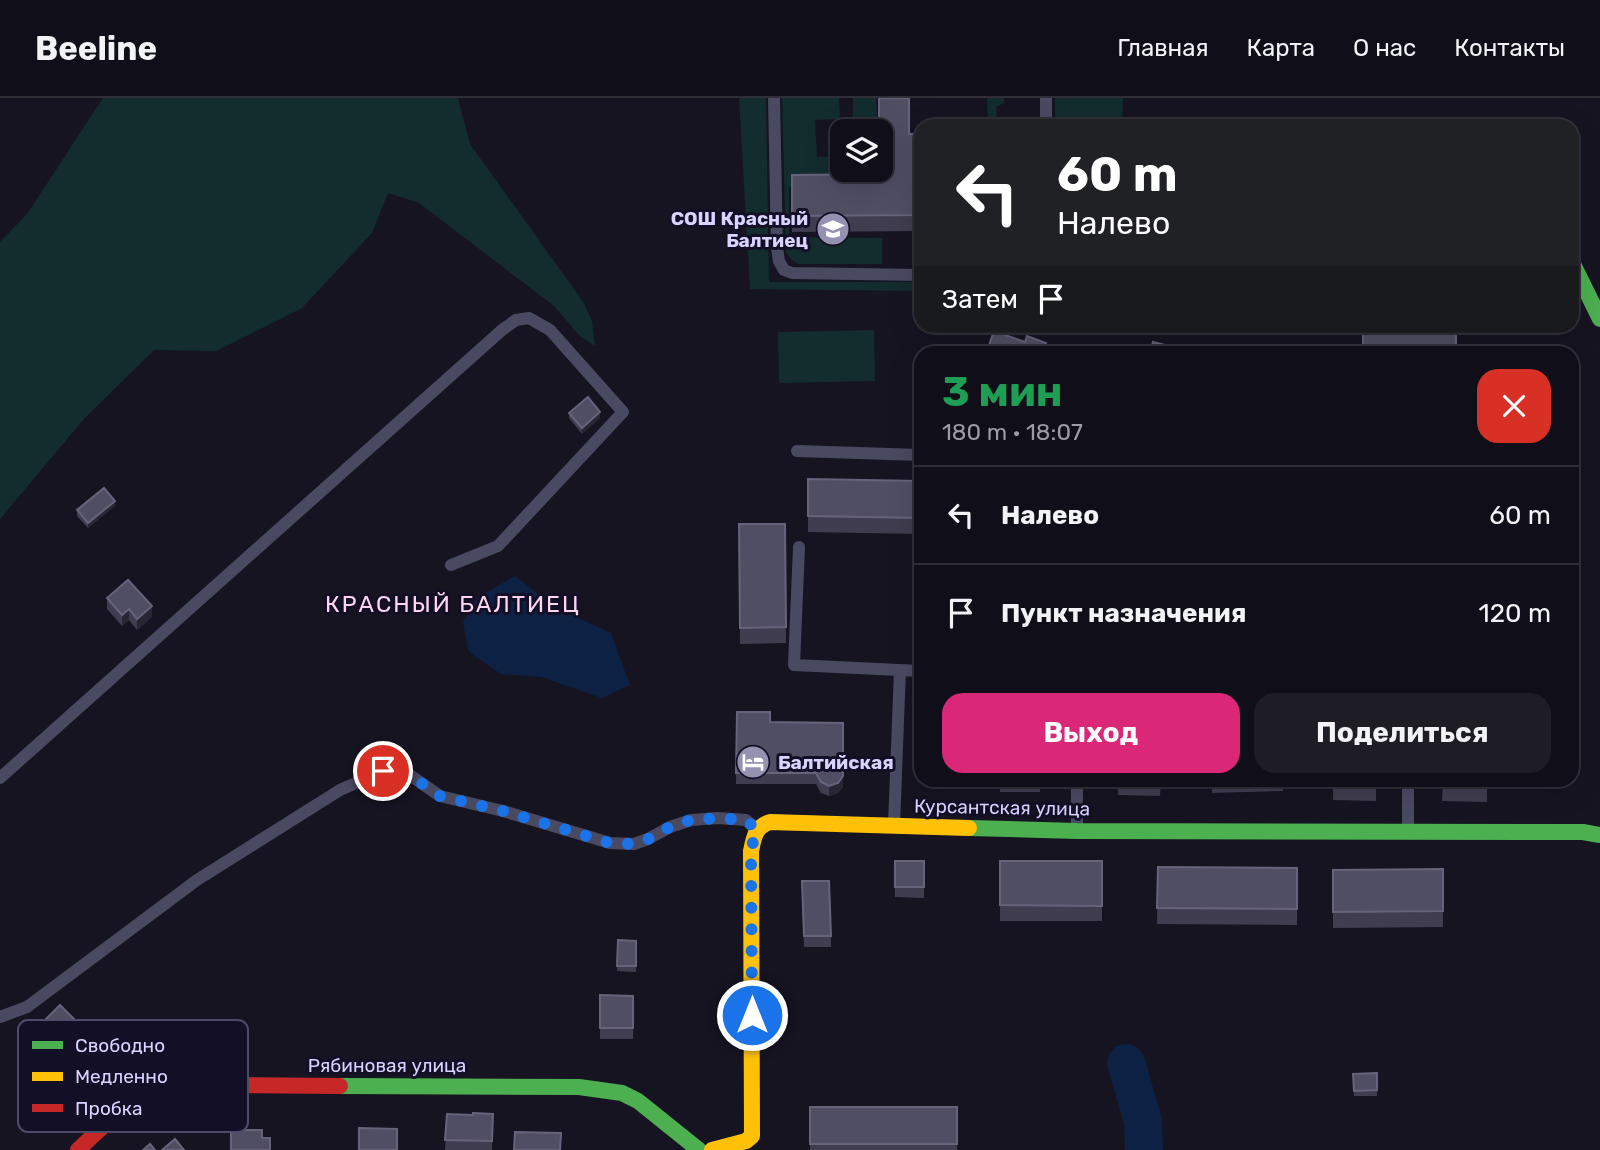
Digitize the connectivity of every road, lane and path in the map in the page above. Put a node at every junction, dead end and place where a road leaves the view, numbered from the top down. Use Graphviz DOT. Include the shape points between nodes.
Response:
graph roads {
  1 [pos="774,98"];
  2 [pos="1046,98"];
  3 [pos="1046,119"];
  4 [pos="914,275"];
  5 [pos="1579,276"];
  6 [pos="1600,319"];
  7 [pos="797,451"];
  8 [pos="914,455"];
  9 [pos="799,547"];
  10 [pos="451,565"];
  11 [pos="900,670"];
  12 [pos="914,671"];
  13 [pos="0,778"];
  14 [pos="1077,787"];
  15 [pos="1408,787"];
  16 [pos="894,825"];
  17 [pos="756,829"];
  18 [pos="1077,831"];
  19 [pos="1408,832"];
  20 [pos="1600,835"];
  21 [pos="0,1017"];
  22 [pos="248,1085"];
  23 [pos="98,1132"];
  24 [pos="78,1150"];
  25 [pos="699,1150"];
  26 [pos="712,1150"];
  1 -- 4 [label="lane" via="777,248 784,270"];
  2 -- 3 [label="lane"];
  5 -- 6 [label="street"];
  7 -- 8 [label="lane"];
  9 -- 11 [label="lane" via="794,664"];
  10 -- 13 [label="lane" via="498,546 622,412 550,330 529,318 502,330"];
  11 -- 12 [label="lane"];
  11 -- 16 [label="lane"];
  14 -- 18 [label="lane"];
  15 -- 19 [label="lane"];
  16 -- 17 [label="street, Курсантская улица" via="770,822"];
  16 -- 18 [label="street, Курсантская улица"];
  17 -- 21 [label="lane" via="746,820 691,820 634,844 610,843 440,796 404,771 383,771 340,790 197,880 27,1007"];
  17 -- 26 [label="street" via="751,851 752,1136"];
  18 -- 19 [label="street, Курсантская улица"];
  19 -- 20 [label="street, Курсантская улица"];
  22 -- 25 [label="street, Рябиновая улица" via="603,1090 638,1101"];
  23 -- 24 [label="street, Рябиновая улица"];
}
